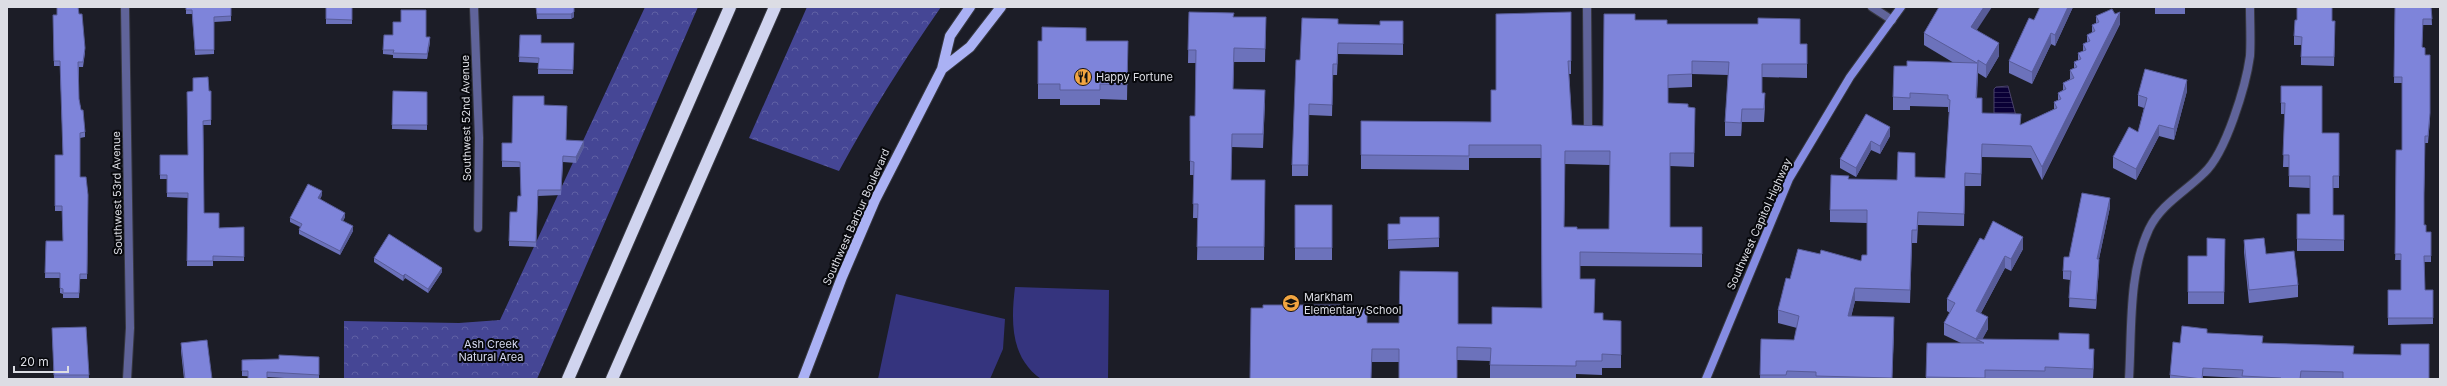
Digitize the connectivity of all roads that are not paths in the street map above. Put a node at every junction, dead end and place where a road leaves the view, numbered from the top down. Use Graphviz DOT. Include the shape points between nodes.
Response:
graph roads {
  1 [pos="125,7"];
  2 [pos="474,7"];
  3 [pos="730,7"];
  4 [pos="775,7"];
  5 [pos="970,7"];
  6 [pos="1001,7"];
  7 [pos="1587,7"];
  8 [pos="1872,7"];
  9 [pos="1901,7"];
  10 [pos="2250,7"];
  11 [pos="1892,20"];
  12 [pos="942,69"];
  13 [pos="1588,125"];
  14 [pos="478,228"];
  15 [pos="127,379"];
  16 [pos="568,379"];
  17 [pos="612,379"];
  18 [pos="803,379"];
  19 [pos="1706,379"];
  20 [pos="2129,379"];
  1 -- 15 [label="street, Southwest 53rd Avenue" via="130,328"];
  2 -- 14 [label="street, Southwest 52nd Avenue" via="479,138"];
  3 -- 16 [label="highway"];
  4 -- 17 [label="highway"];
  5 -- 12 [label="main road, Southwest Barbur Boulevard" via="950,36"];
  6 -- 12 [label="main road, Southwest Barbur Boulevard" via="970,47"];
  7 -- 13 [label="street"];
  8 -- 11 [label="street"];
  9 -- 11 [label="main road, Southwest Capitol Highway"];
  10 -- 20 [label="street" via="2250,56 2221,150 2206,173 2167,204 2150,228 2140,254 2134,287"];
  11 -- 19 [label="main road, Southwest Capitol Highway" via="1850,77 1789,179"];
  12 -- 18 [label="main road, Southwest Barbur Boulevard" via="875,200"];
}
